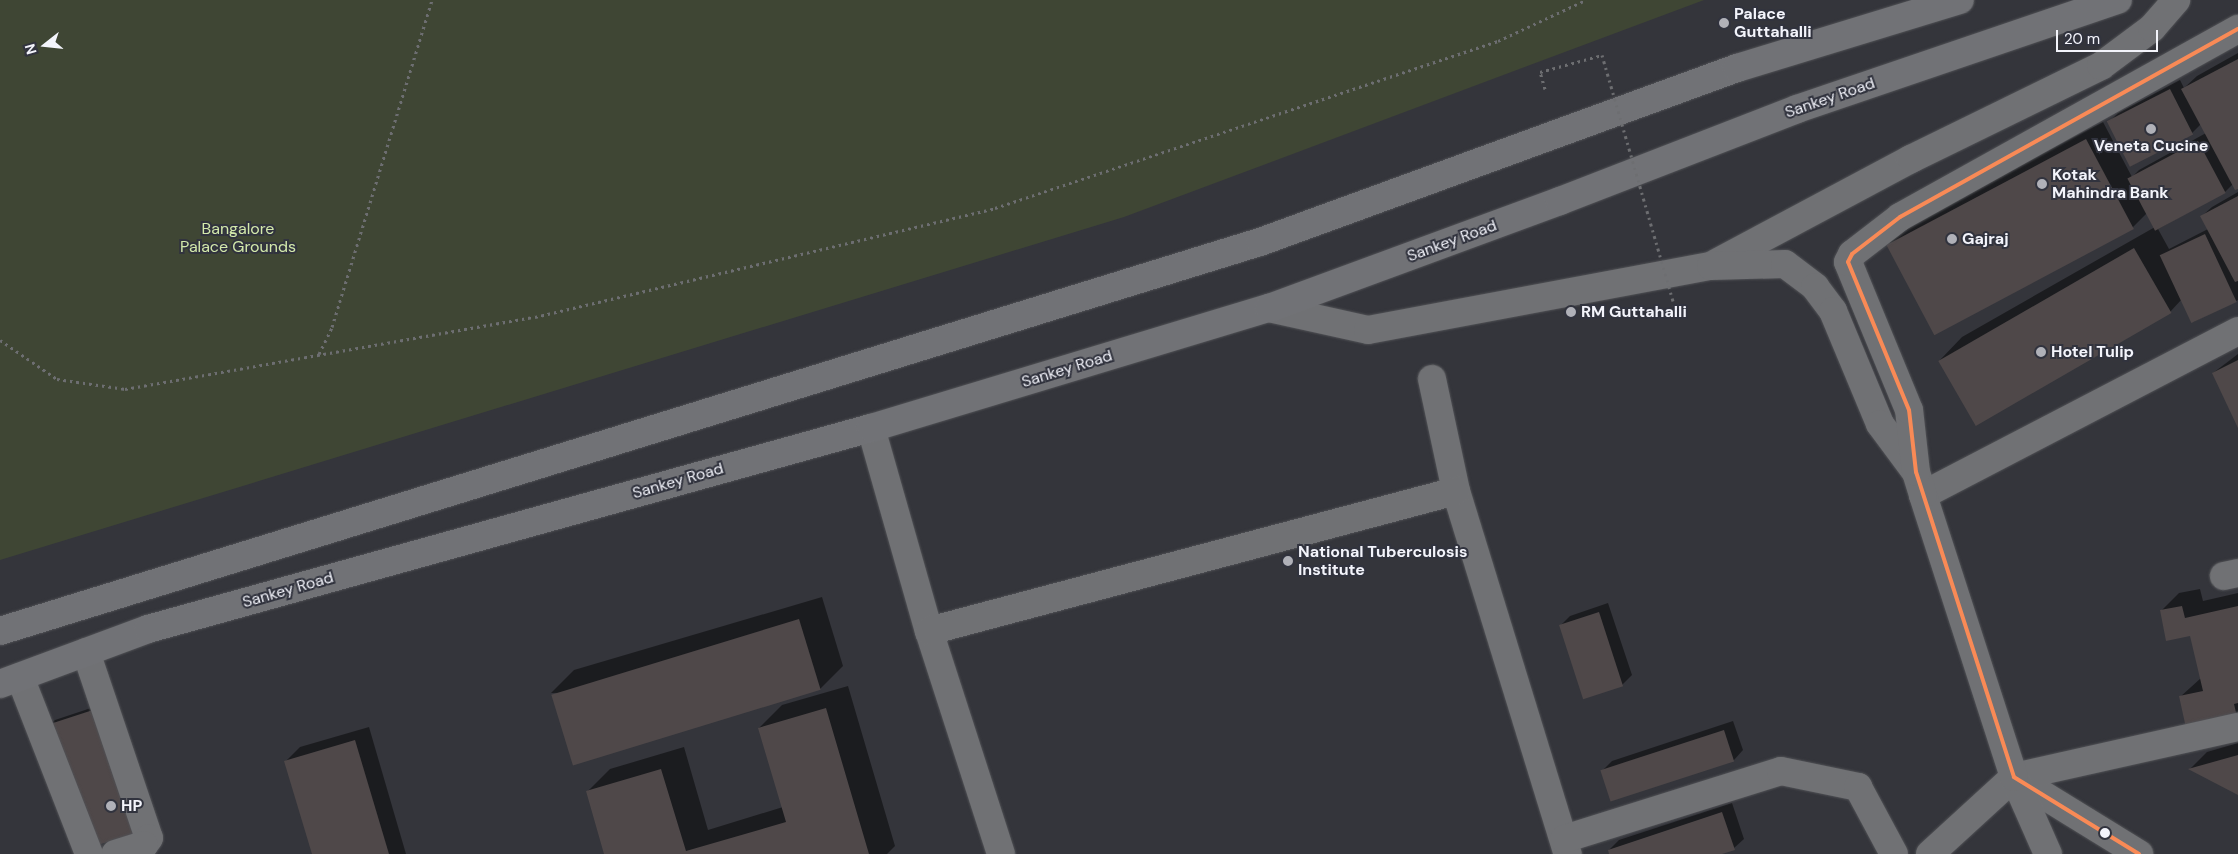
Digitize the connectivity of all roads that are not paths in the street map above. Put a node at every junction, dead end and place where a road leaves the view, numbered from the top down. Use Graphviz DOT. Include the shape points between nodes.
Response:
graph roads {
  1 [pos="1960,0"];
  2 [pos="2118,0"];
  3 [pos="2176,0"];
  4 [pos="2236,34"];
  5 [pos="1711,266"];
  6 [pos="1269,308"];
  7 [pos="2238,331"];
  8 [pos="1432,380"];
  9 [pos="871,428"];
  10 [pos="1919,484"];
  11 [pos="1456,491"];
  12 [pos="10,629"];
  13 [pos="929,631"];
  14 [pos="86,652"];
  15 [pos="10,681"];
  16 [pos="2238,727"];
  17 [pos="2014,777"];
  18 [pos="1566,846"];
  19 [pos="89,854"];
  20 [pos="115,854"];
  21 [pos="1001,854"];
  22 [pos="1894,854"];
  23 [pos="1930,854"];
  24 [pos="2048,854"];
  25 [pos="2139,854"];
  1 -- 12 [label="main road" via="1737,68 1260,242"];
  2 -- 6 [label="main road, Sankey Road" via="1797,109 1560,201"];
  3 -- 5 [label="street" via="2152,28 2101,66 1911,159"];
  4 -- 10 [label="street" via="1900,217 1852,254 1848,262 1852,276 1909,410"];
  5 -- 6 [label="street" via="1368,330"];
  5 -- 10 [label="street" via="1785,264 1815,287 1833,311 1880,424"];
  6 -- 9 [label="main road, Sankey Road"];
  7 -- 10 [label="street"];
  8 -- 11 [label="street"];
  9 -- 13 [label="street"];
  9 -- 14 [label="main road, Sankey Road" via="158,627"];
  10 -- 17 [label="street"];
  11 -- 13 [label="street"];
  11 -- 18 [label="street"];
  13 -- 21 [label="street"];
  14 -- 15 [label="main road, Sankey Road"];
  14 -- 20 [label="street" via="149,838 144,845"];
  15 -- 19 [label="street"];
  16 -- 17 [label="street"];
  17 -- 23 [label="street"];
  17 -- 24 [label="street"];
  17 -- 25 [label="street"];
  18 -- 22 [label="street" via="1781,771 1858,787"];
}
